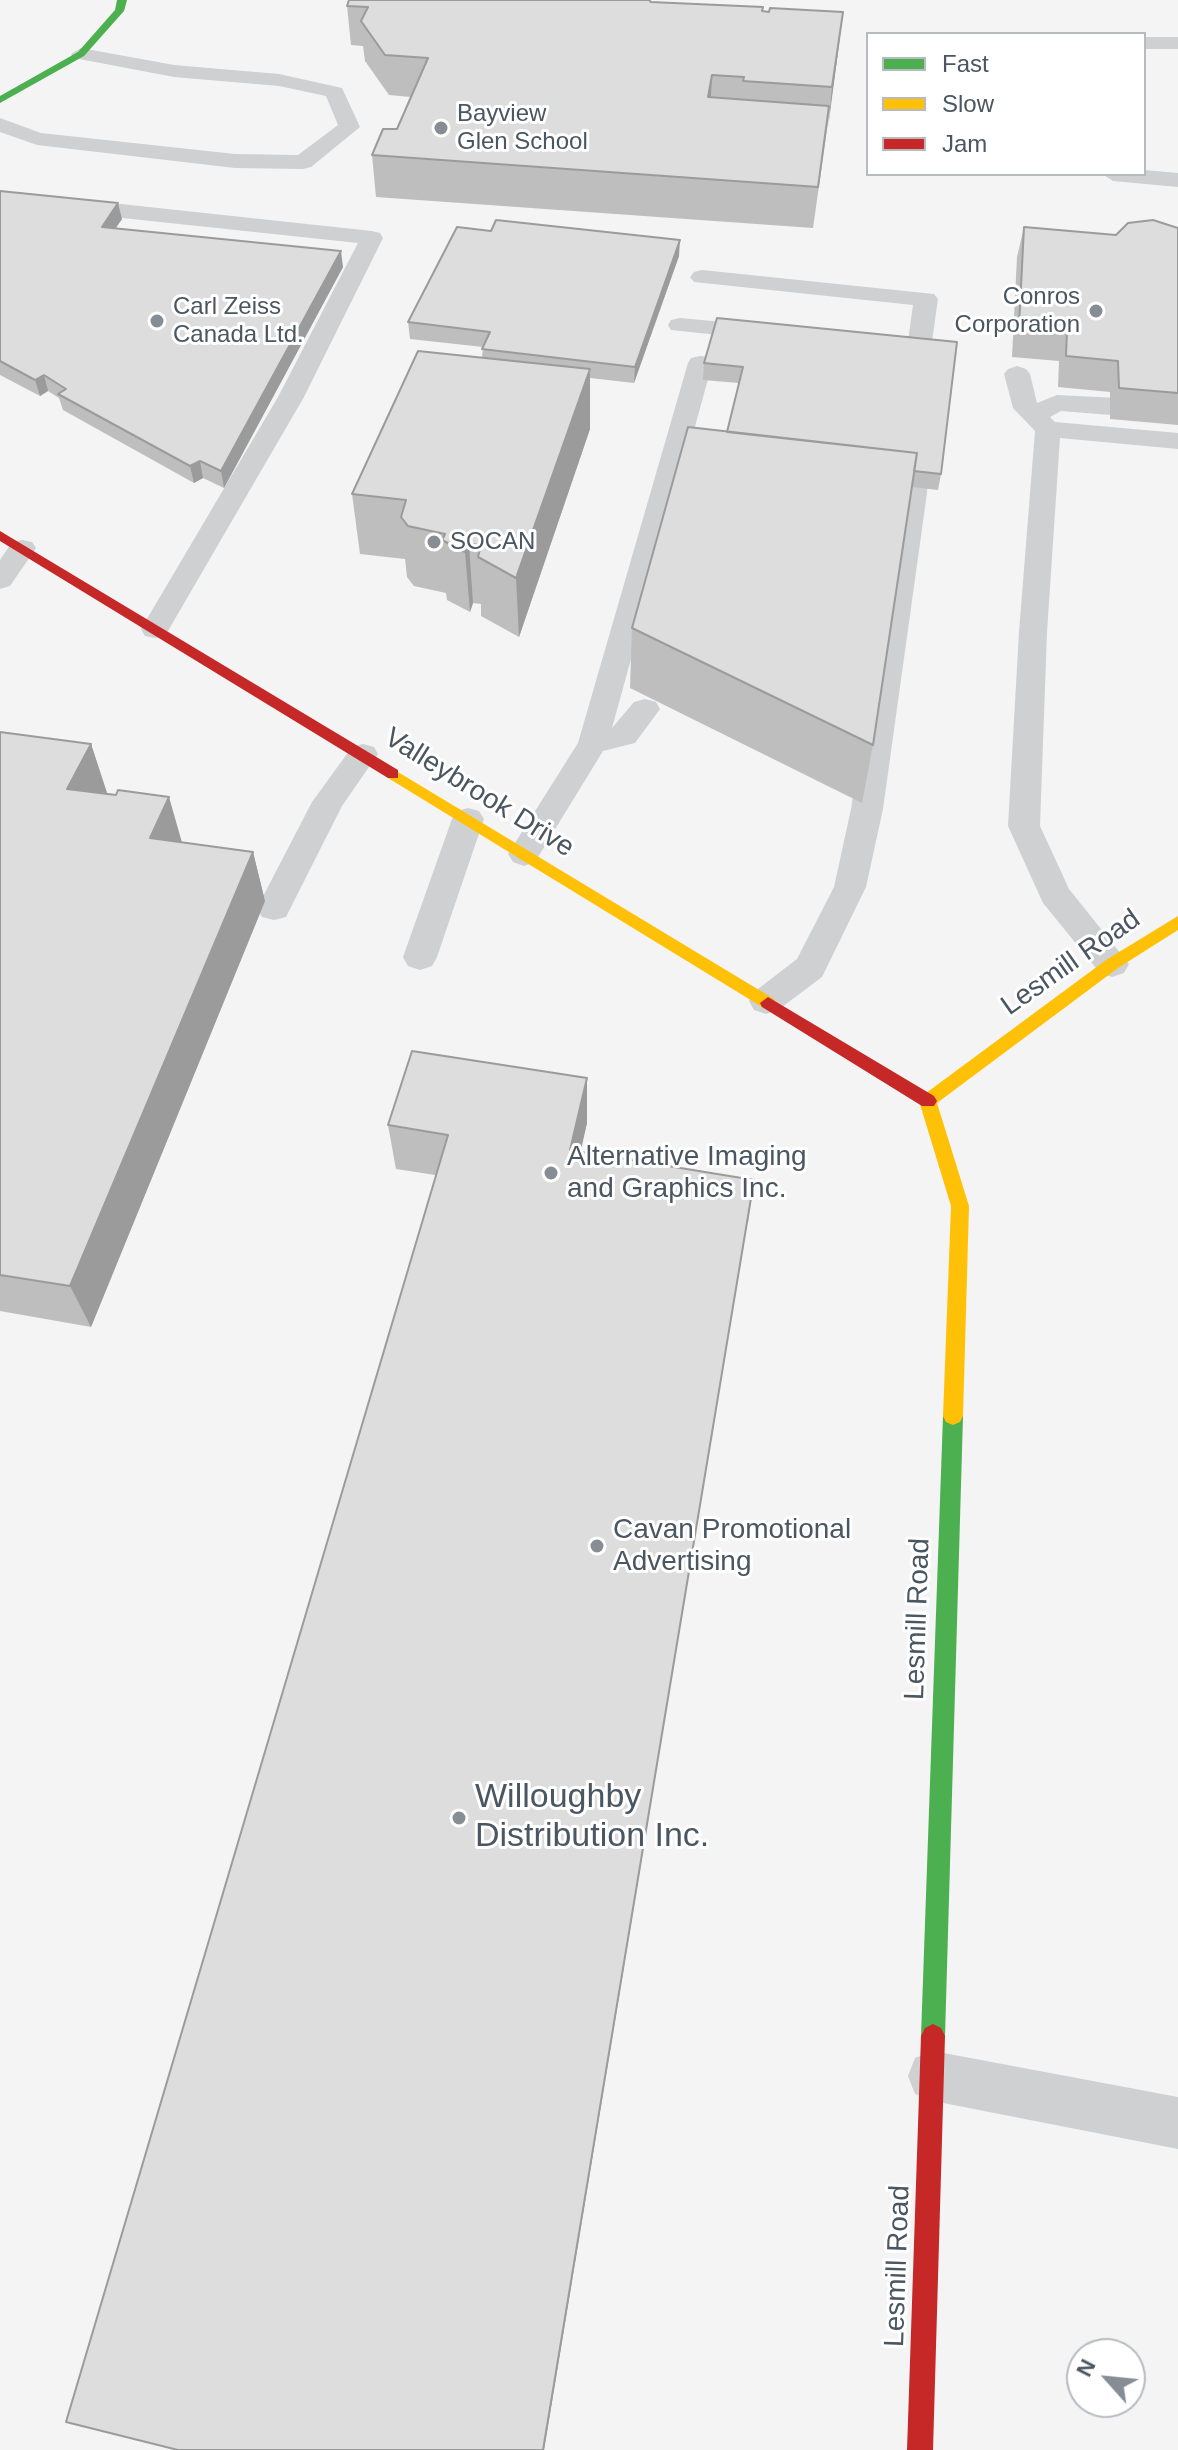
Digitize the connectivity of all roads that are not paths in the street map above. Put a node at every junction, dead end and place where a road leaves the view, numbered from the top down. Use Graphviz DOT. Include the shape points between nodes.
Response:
graph roads {
  1 [pos="122,0"];
  2 [pos="1146,43"];
  3 [pos="1178,43"];
  4 [pos="81,54"];
  5 [pos="0,100"];
  6 [pos="0,124"];
  7 [pos="1135,176"];
  8 [pos="1178,180"];
  9 [pos="0,198"];
  10 [pos="702,277"];
  11 [pos="680,325"];
  12 [pos="785,335"];
  13 [pos="889,346"];
  14 [pos="778,371"];
  15 [pos="1017,374"];
  16 [pos="917,415"];
  17 [pos="1178,415"];
  18 [pos="1040,422"];
  19 [pos="1178,441"];
  20 [pos="673,464"];
  21 [pos="703,468"];
  22 [pos="11,541"];
  23 [pos="0,580"];
  24 [pos="155,629"];
  25 [pos="645,709"];
  26 [pos="593,743"];
  27 [pos="363,754"];
  28 [pos="468,819"];
  29 [pos="524,854"];
  30 [pos="274,908"];
  31 [pos="1178,922"];
  32 [pos="420,957"];
  33 [pos="1112,964"];
  34 [pos="766,1001"];
  35 [pos="928,1101"];
  36 [pos="933,2076"];
  37 [pos="1178,2123"];
  38 [pos="920,2450"];
  1 -- 4 [label="street" via="119,11"];
  2 -- 3 [label="lane"];
  4 -- 5 [label="street"];
  4 -- 6 [label="lane" via="335,92 349,127 303,162 235,161 37,139"];
  7 -- 8 [label="lane"];
  9 -- 24 [label="lane" via="372,238 291,397"];
  10 -- 13 [label="lane" via="926,299 919,359"];
  11 -- 12 [label="lane"];
  14 -- 20 [label="lane" via="700,363"];
  15 -- 18 [label="lane" via="1026,408"];
  16 -- 34 [label="lane" via="899,491 867,809 850,887 810,968"];
  17 -- 18 [label="lane" via="1139,407 1057,403"];
  18 -- 19 [label="lane"];
  18 -- 33 [label="lane" via="1024,826 1055,895"];
  20 -- 21 [label="lane"];
  20 -- 26 [label="lane"];
  22 -- 23 [label="lane"];
  22 -- 24 [label="street, Valleybrook Drive"];
  24 -- 27 [label="street, Valleybrook Drive"];
  25 -- 26 [label="lane" via="624,736"];
  26 -- 29 [label="lane"];
  27 -- 28 [label="street, Valleybrook Drive"];
  27 -- 30 [label="lane" via="328,802"];
  28 -- 29 [label="street, Valleybrook Drive"];
  28 -- 32 [label="lane"];
  29 -- 34 [label="street, Valleybrook Drive"];
  31 -- 33 [label="street, Lesmill Road"];
  33 -- 35 [label="street, Lesmill Road"];
  34 -- 35 [label="street, Valleybrook Drive"];
  35 -- 36 [label="street, Lesmill Road" via="960,1206"];
  36 -- 37 [label="lane"];
  36 -- 38 [label="street, Lesmill Road"];
}
